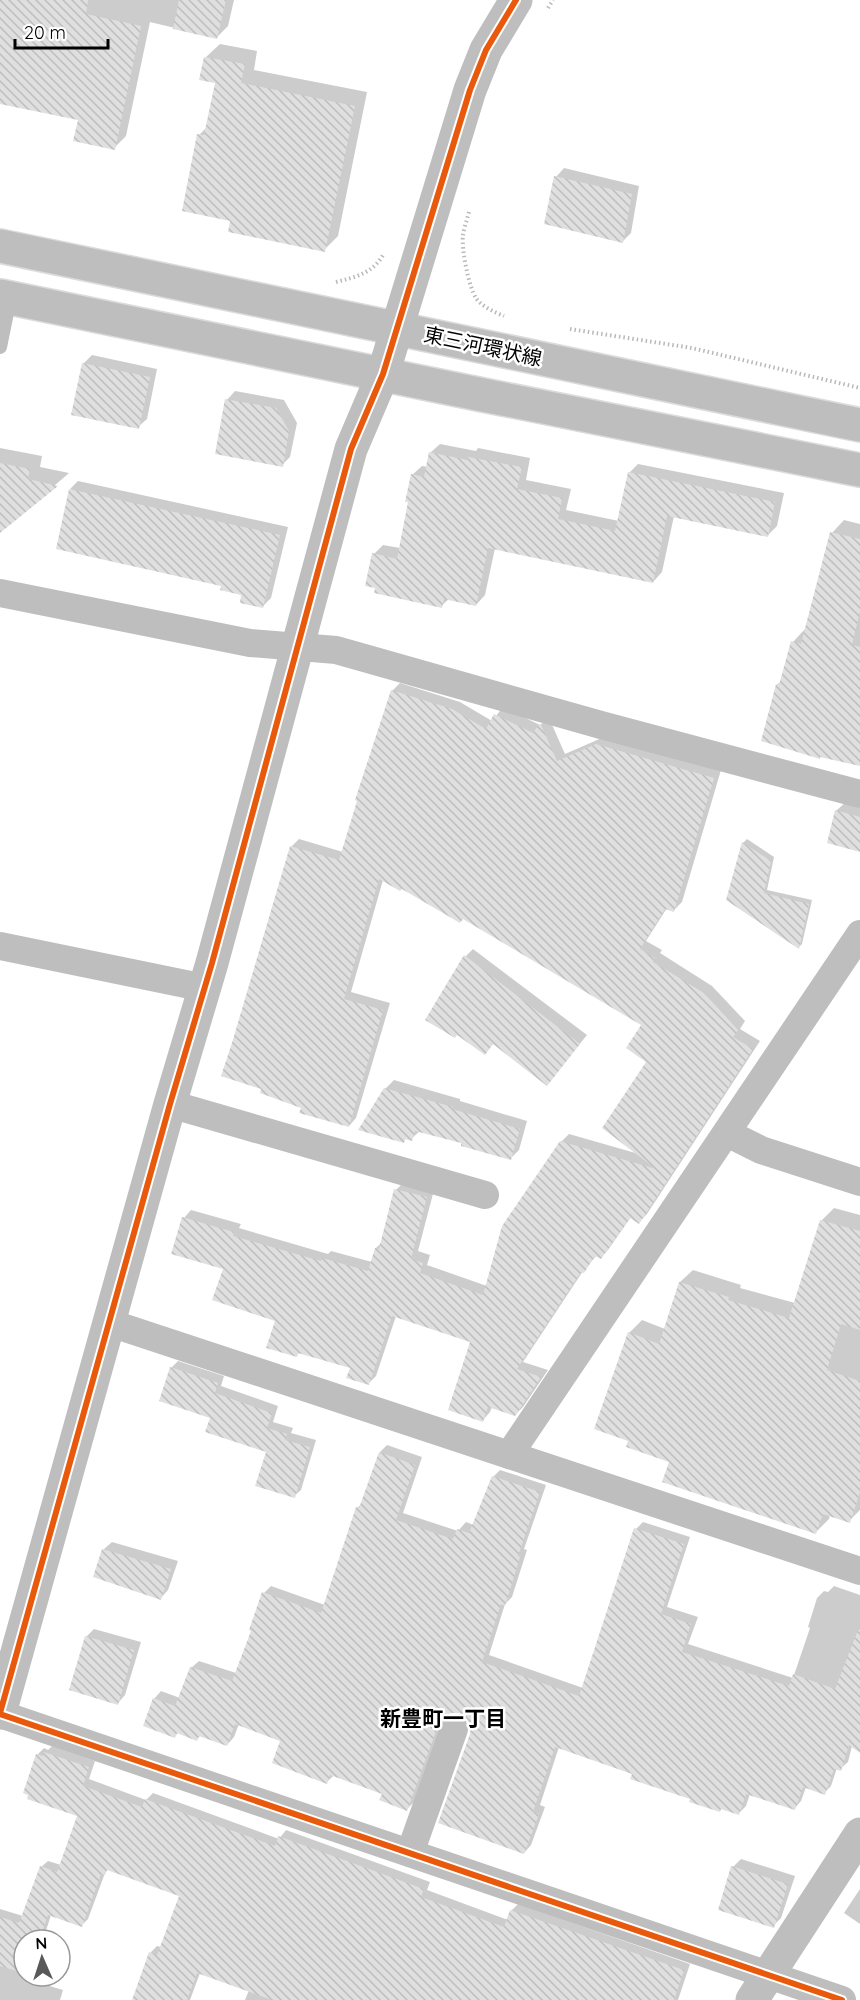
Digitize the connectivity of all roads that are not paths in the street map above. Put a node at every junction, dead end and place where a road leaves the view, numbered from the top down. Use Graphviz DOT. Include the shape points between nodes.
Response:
graph roads {
  1 [pos="516,0"];
  2 [pos="0,246"];
  3 [pos="5,297"];
  4 [pos="397,328"];
  5 [pos="0,347"];
  6 [pos="383,374"];
  7 [pos="860,425"];
  8 [pos="860,470"];
  9 [pos="0,592"];
  10 [pos="298,648"];
  11 [pos="860,794"];
  12 [pos="860,933"];
  13 [pos="0,946"];
  14 [pos="205,988"];
  15 [pos="170,1104"];
  16 [pos="727,1133"];
  17 [pos="860,1182"];
  18 [pos="485,1195"];
  19 [pos="110,1323"];
  20 [pos="509,1455"];
  21 [pos="860,1571"];
  22 [pos="0,1713"];
  23 [pos="454,1729"];
  24 [pos="860,1834"];
  25 [pos="410,1853"];
  26 [pos="761,1987"];
  27 [pos="842,2000"];
  1 -- 4 [label="street" via="486,50 470,90"];
  2 -- 4 [label="street, 東三河環状線"];
  3 -- 5 [label="lane"];
  3 -- 6 [label="street"];
  4 -- 6 [label="street"];
  4 -- 7 [label="street, 東三河環状線"];
  6 -- 8 [label="street"];
  6 -- 10 [label="street" via="351,449"];
  9 -- 10 [label="street" via="250,643"];
  10 -- 11 [label="street" via="336,650"];
  10 -- 14 [label="street"];
  12 -- 16 [label="street"];
  13 -- 14 [label="street"];
  14 -- 15 [label="street"];
  15 -- 18 [label="street"];
  15 -- 19 [label="street"];
  16 -- 17 [label="street" via="761,1149"];
  16 -- 20 [label="street"];
  19 -- 20 [label="street"];
  19 -- 22 [label="street"];
  20 -- 21 [label="street"];
  22 -- 25 [label="street"];
  23 -- 25 [label="street"];
  24 -- 26 [label="street"];
  25 -- 26 [label="street"];
  26 -- 27 [label="street"];
}
